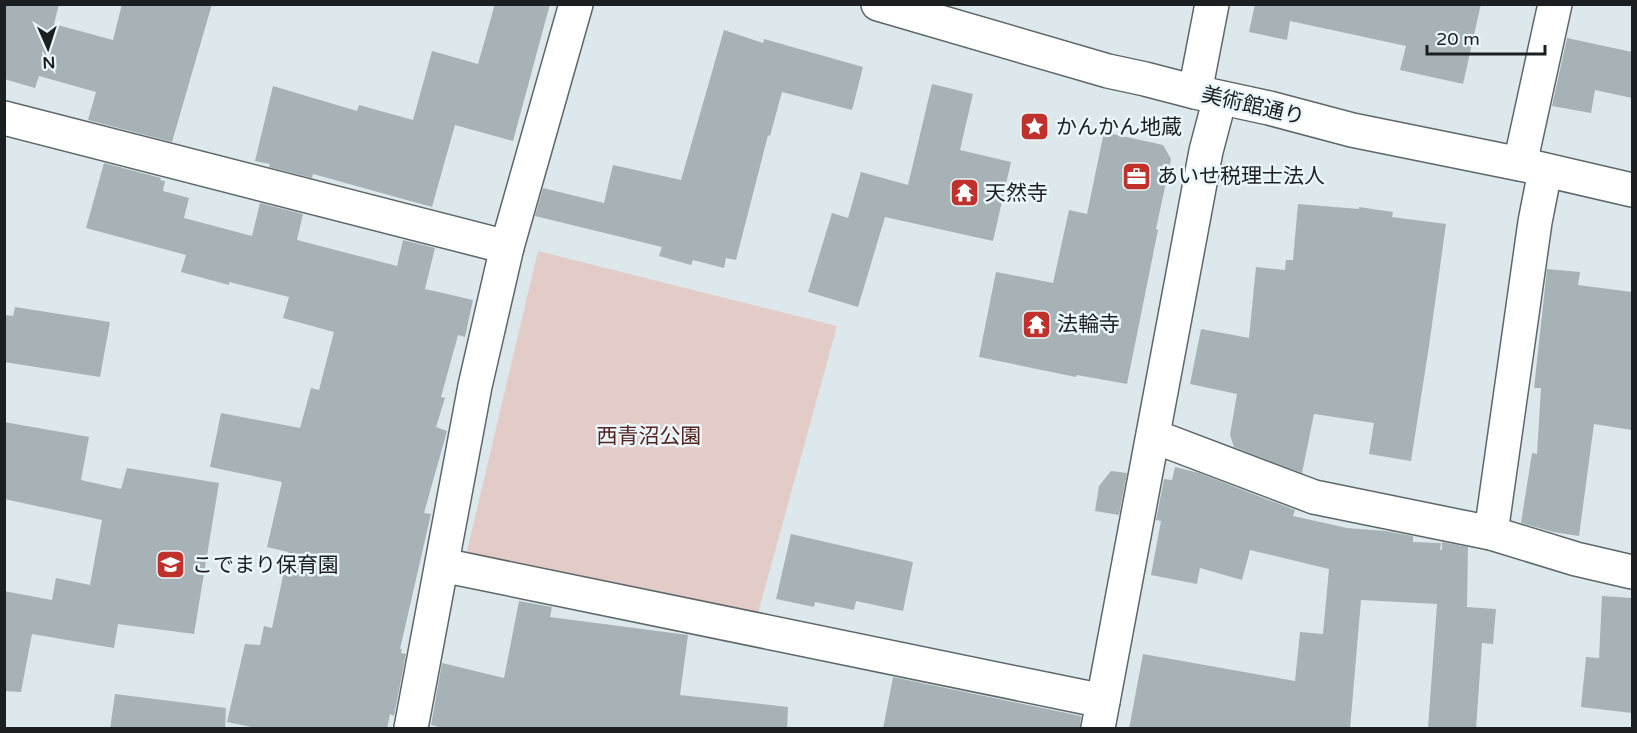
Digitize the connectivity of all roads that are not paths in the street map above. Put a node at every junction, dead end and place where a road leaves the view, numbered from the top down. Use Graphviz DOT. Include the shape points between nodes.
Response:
graph roads {
  1 [pos="576,4"];
  2 [pos="878,4"];
  3 [pos="1212,4"];
  4 [pos="1555,4"];
  5 [pos="1208,95"];
  6 [pos="4,118"];
  7 [pos="1532,167"];
  8 [pos="1632,190"];
  9 [pos="507,247"];
  10 [pos="1153,436"];
  11 [pos="1491,534"];
  12 [pos="442,566"];
  13 [pos="1632,572"];
  14 [pos="1100,715"];
  15 [pos="411,729"];
  1 -- 9 [label="main road"];
  2 -- 5 [label="main road, 美術館通り" via="1108,71"];
  3 -- 5 [label="main road"];
  4 -- 7 [label="main road"];
  5 -- 7 [label="main road, 美術館通り"];
  5 -- 10 [label="main road" via="1206,151"];
  6 -- 9 [label="main road"];
  7 -- 8 [label="main road, 美術館通り"];
  7 -- 11 [label="main road" via="1535,222"];
  9 -- 12 [label="main road" via="475,386"];
  10 -- 11 [label="main road" via="1314,497"];
  10 -- 14 [label="main road"];
  11 -- 13 [label="main road"];
  12 -- 14 [label="main road"];
  12 -- 15 [label="main road"];
}
